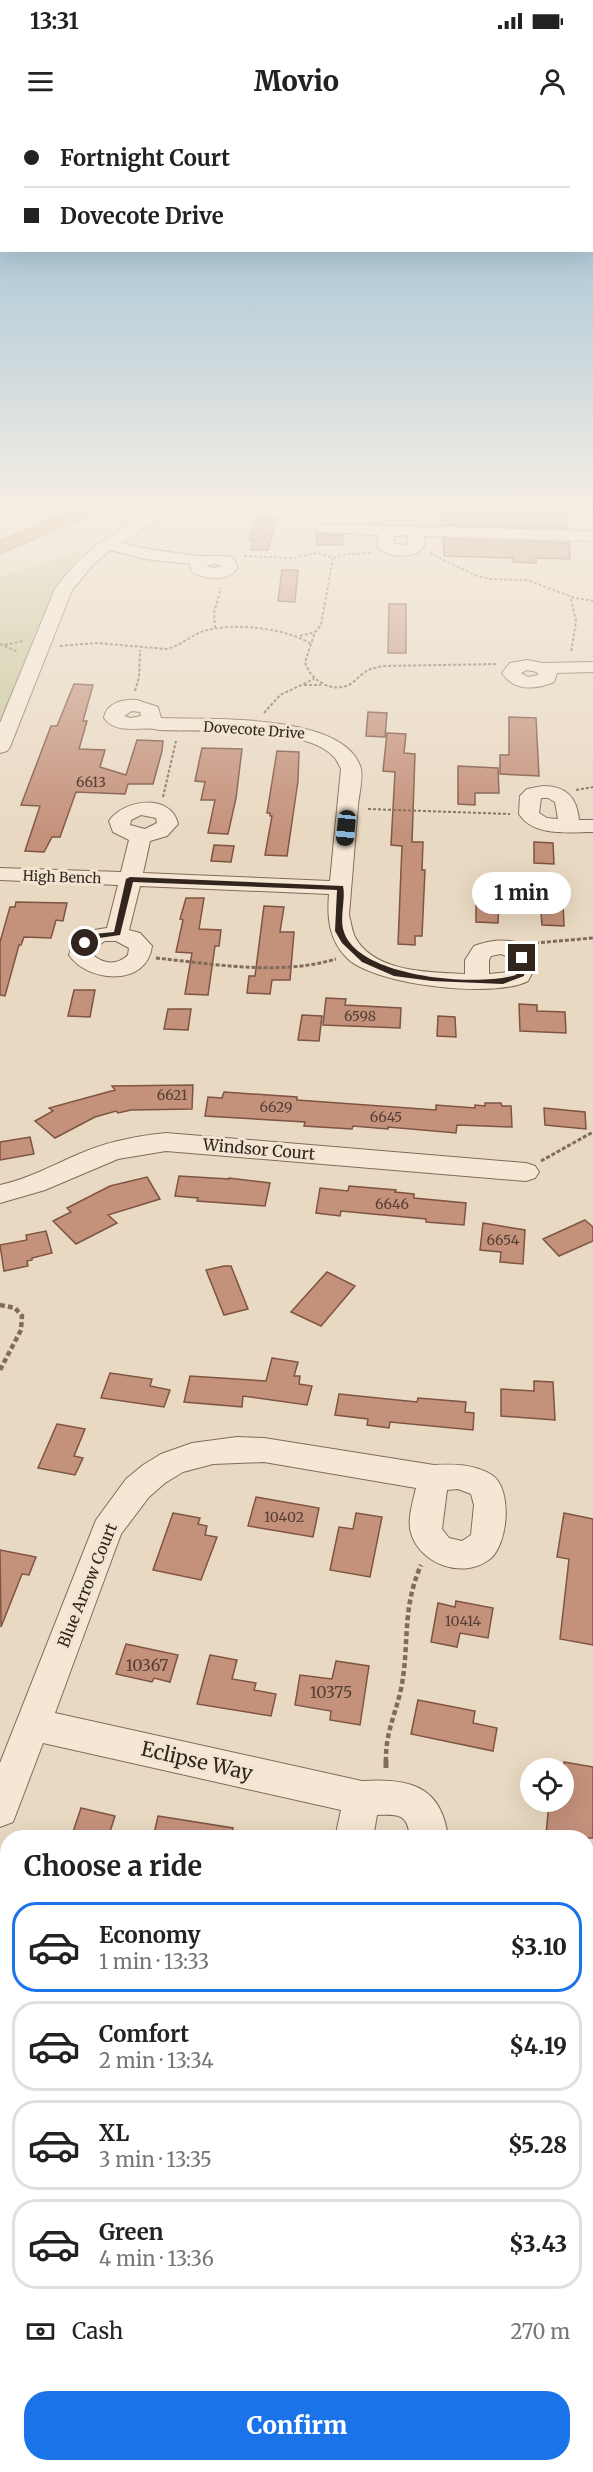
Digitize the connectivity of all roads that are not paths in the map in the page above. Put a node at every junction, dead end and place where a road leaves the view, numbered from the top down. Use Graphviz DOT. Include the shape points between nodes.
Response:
graph roads {
  1 [pos="53,616"];
  2 [pos="516,667"];
  3 [pos="593,667"];
  4 [pos="130,706"];
  5 [pos="0,747"];
  6 [pos="160,811"];
  7 [pos="569,825"];
  8 [pos="593,826"];
  9 [pos="0,874"];
  10 [pos="130,879"];
  11 [pos="340,888"];
  12 [pos="117,934"];
  13 [pos="477,981"];
  14 [pos="525,1172"];
  15 [pos="0,1194"];
  16 [pos="434,1478"];
  17 [pos="32,1724"];
  18 [pos="375,1797"];
  19 [pos="0,1810"];
  20 [pos="358,1830"];
  21 [pos="429,1830"];
  1 -- 5 [label="street"];
  2 -- 3 [label="street" via="512,676 534,682 547,678 543,668"];
  4 -- 11 [label="street, Dovecote Drive" via="117,710 114,718 128,724 148,720 311,735 339,749 351,769"];
  6 -- 10 [label="street" via="137,809 119,821 120,828 141,835"];
  7 -- 7 [label="street" via="539,823 530,818 530,796 554,793 566,802"];
  7 -- 8 [label="street"];
  9 -- 10 [label="street, High Bench"];
  10 -- 11 [label="street, High Bench"];
  10 -- 12 [label="street"];
  11 -- 13 [label="street, Dovecote Drive" via="339,931 364,960 397,974"];
  12 -- 12 [label="street" via="97,936 85,943 80,955 83,961 95,968 117,969 132,964 142,951 138,941"];
  13 -- 13 [label="street" via="477,960 482,951 511,948 519,952 520,976 503,982"];
  14 -- 15 [label="street, Windsor Court" via="166,1142 115,1150 32,1186"];
  16 -- 16 [label="street, Blue Arrow Court" via="426,1532 432,1542 441,1552 455,1555 479,1549 486,1540 491,1502 482,1485 460,1476"];
  16 -- 17 [label="street, Blue Arrow Court" via="242,1449 193,1455 155,1472 136,1488 107,1529"];
  17 -- 18 [label="street, Eclipse Way"];
  17 -- 19 [label="street, Blue Arrow Court"];
  18 -- 20 [label="street"];
  18 -- 21 [label="street, Eclipse Way" via="404,1799 417,1805"];
}
